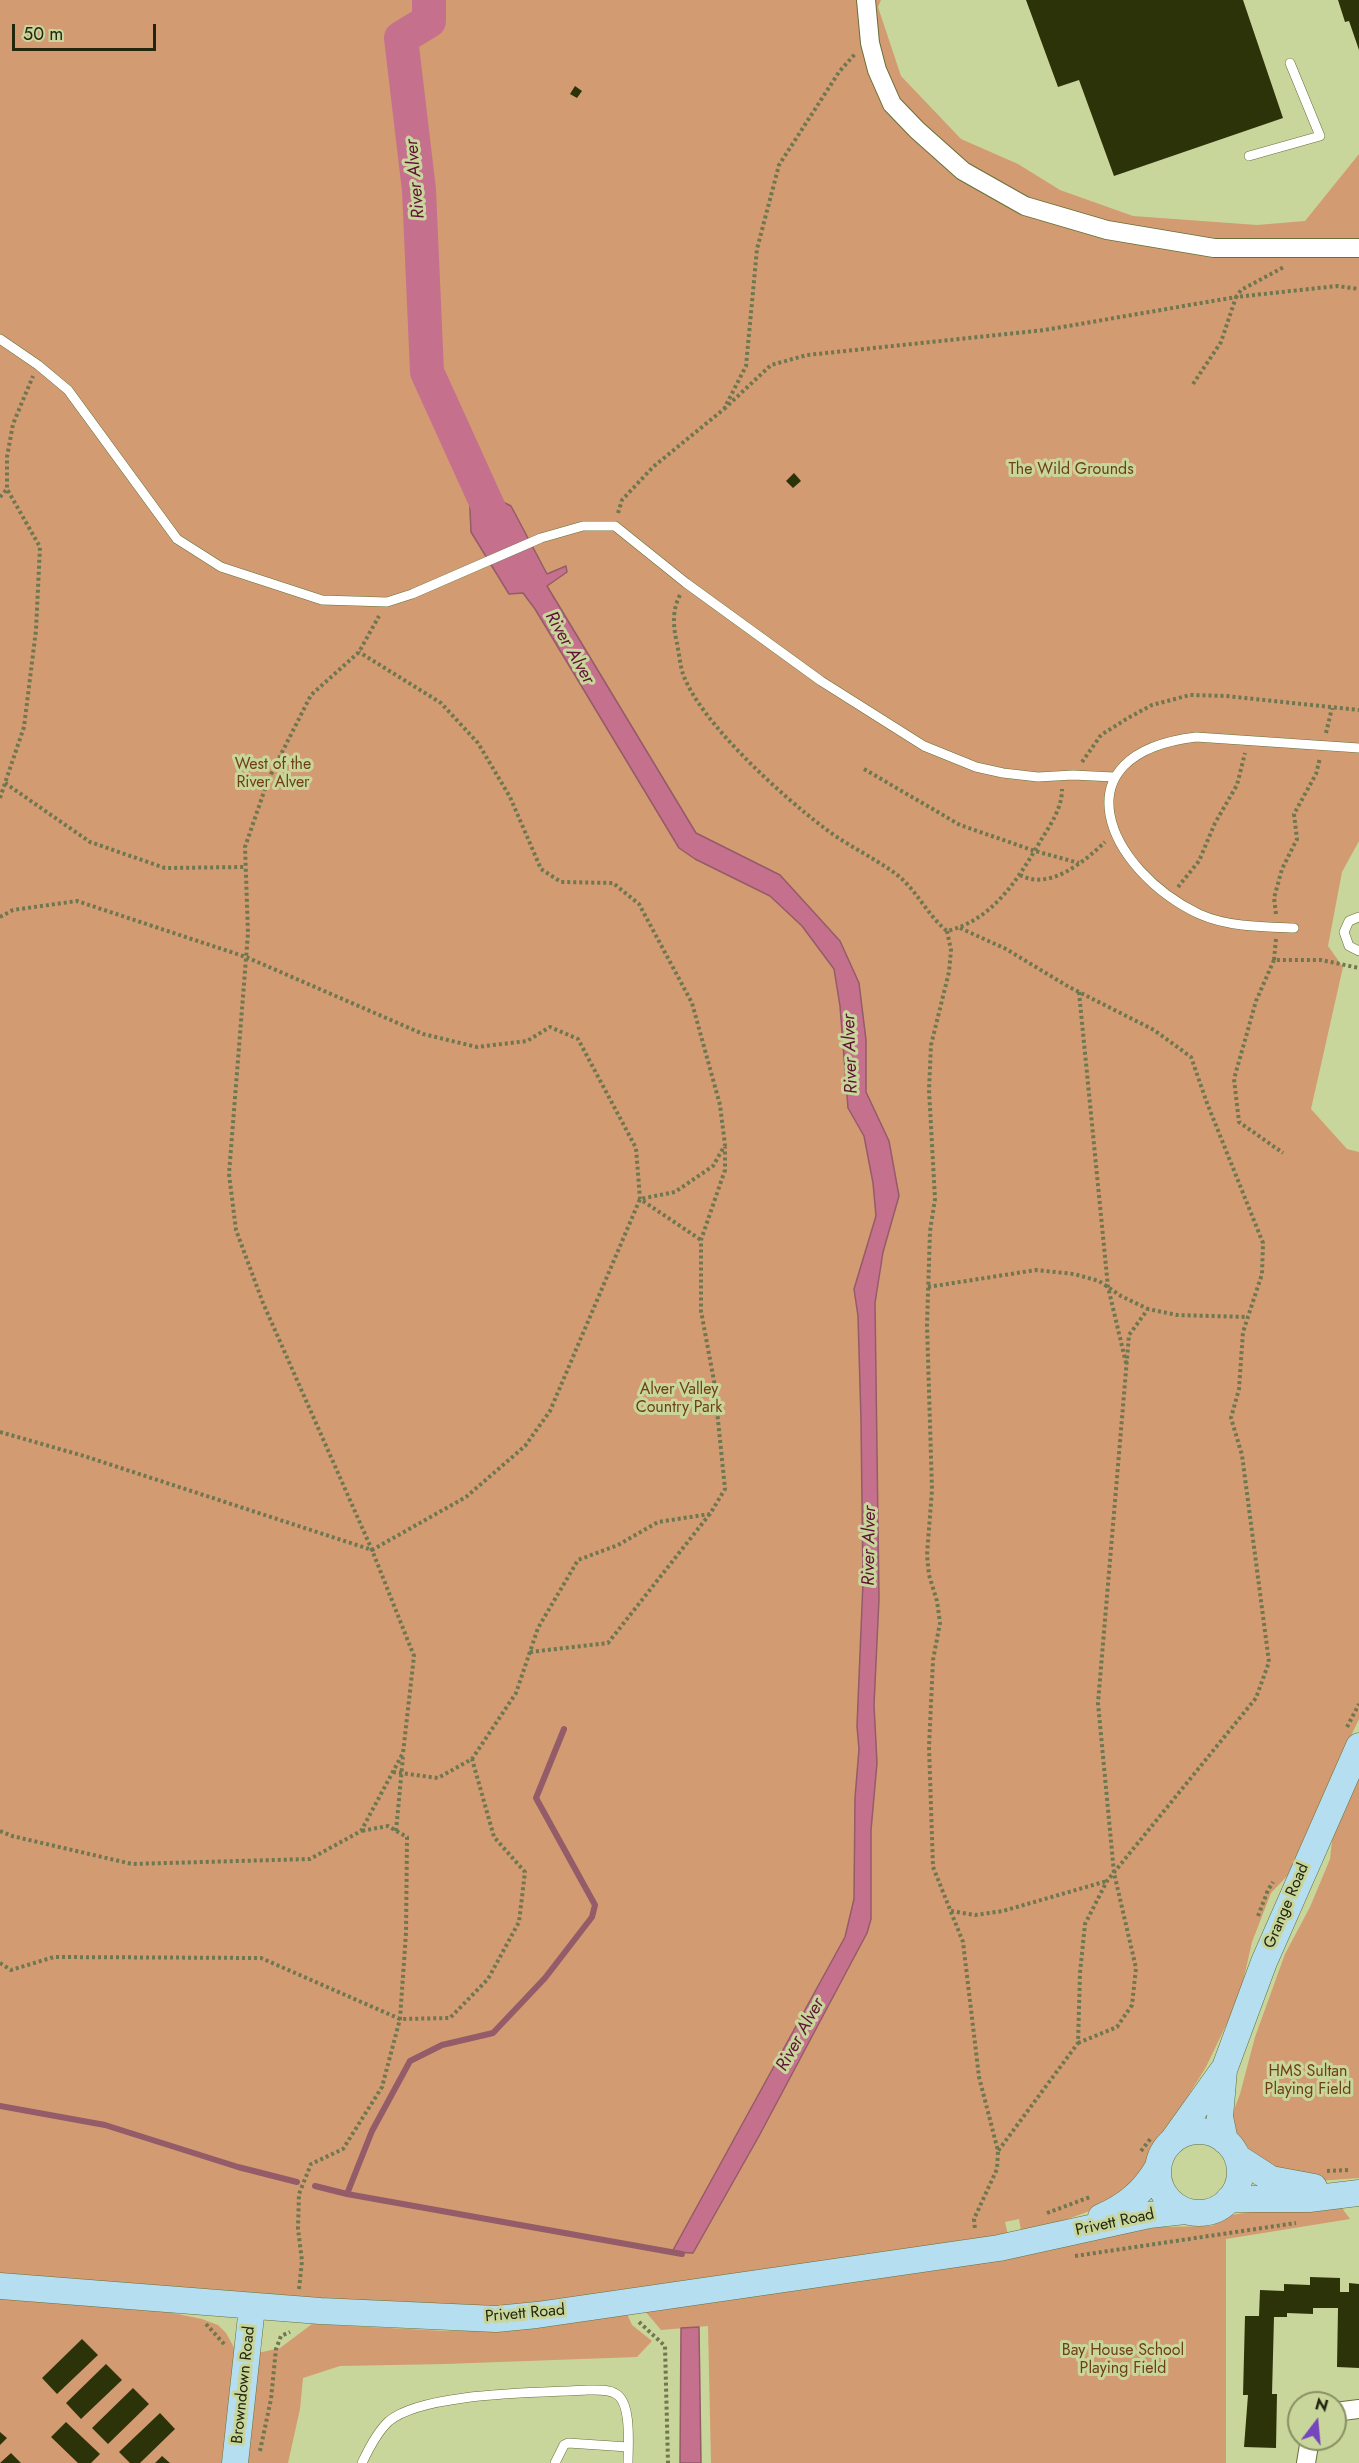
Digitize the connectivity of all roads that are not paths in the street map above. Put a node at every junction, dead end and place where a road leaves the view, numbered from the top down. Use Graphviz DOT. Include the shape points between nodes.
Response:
graph roads {
  1 [pos="866,0"];
  2 [pos="1290,63"];
  3 [pos="1249,156"];
  4 [pos="1359,248"];
  5 [pos="0,339"];
  6 [pos="1359,748"];
  7 [pos="1114,777"];
  8 [pos="1359,917"];
  9 [pos="1294,928"];
  10 [pos="1359,951"];
  11 [pos="1351,1740"];
  12 [pos="1224,2070"];
  13 [pos="1164,2137"];
  14 [pos="1231,2149"];
  15 [pos="1149,2159"];
  16 [pos="1359,2192"];
  17 [pos="1229,2199"];
  18 [pos="1185,2211"];
  19 [pos="1045,2226"];
  20 [pos="0,2286"];
  21 [pos="252,2307"];
  22 [pos="628,2447"];
  23 [pos="235,2463"];
  24 [pos="362,2463"];
  25 [pos="555,2463"];
  26 [pos="628,2463"];
  1 -- 4 [label="street" via="870,43 892,104 963,171 1025,206 1107,230 1214,248"];
  2 -- 3 [label="lane" via="1320,136"];
  5 -- 7 [label="lane" via="68,390 177,538 221,567 322,600 387,602 541,538 583,526 615,526 821,681 924,746 976,768 1026,775"];
  6 -- 7 [label="lane" via="1196,738 1171,740 1144,751"];
  7 -- 9 [label="lane" via="1108,792 1115,834 1143,875 1201,914 1246,925"];
  8 -- 10 [label="lane" via="1349,921 1344,932 1349,946"];
  11 -- 12 [label="main road, Grange Road" via="1319,1832"];
  12 -- 13 [label="main road, Grange Road"];
  12 -- 14 [label="main road, Grange Road" via="1220,2117"];
  13 -- 14 [label="main road" via="1206,2131"];
  13 -- 15 [label="main road" via="1164,2150"];
  14 -- 16 [label="main road" via="1271,2179"];
  14 -- 17 [label="main road" via="1240,2175"];
  15 -- 18 [label="main road" via="1164,2195"];
  15 -- 19 [label="main road, Privett Road" via="1149,2182 1120,2209"];
  16 -- 17 [label="main road" via="1309,2199"];
  17 -- 18 [label="main road" via="1213,2211"];
  18 -- 19 [label="main road, Privett Road"];
  19 -- 21 [label="main road, Privett Road" via="988,2250 537,2315 496,2319"];
  20 -- 21 [label="main road, Privett Road"];
  21 -- 23 [label="main road, Browndown Road"];
  22 -- 24 [label="lane" via="623,2400 616,2394 588,2390 441,2400 410,2408 378,2433"];
  22 -- 25 [label="lane" via="568,2443"];
  22 -- 26 [label="lane"];
}
